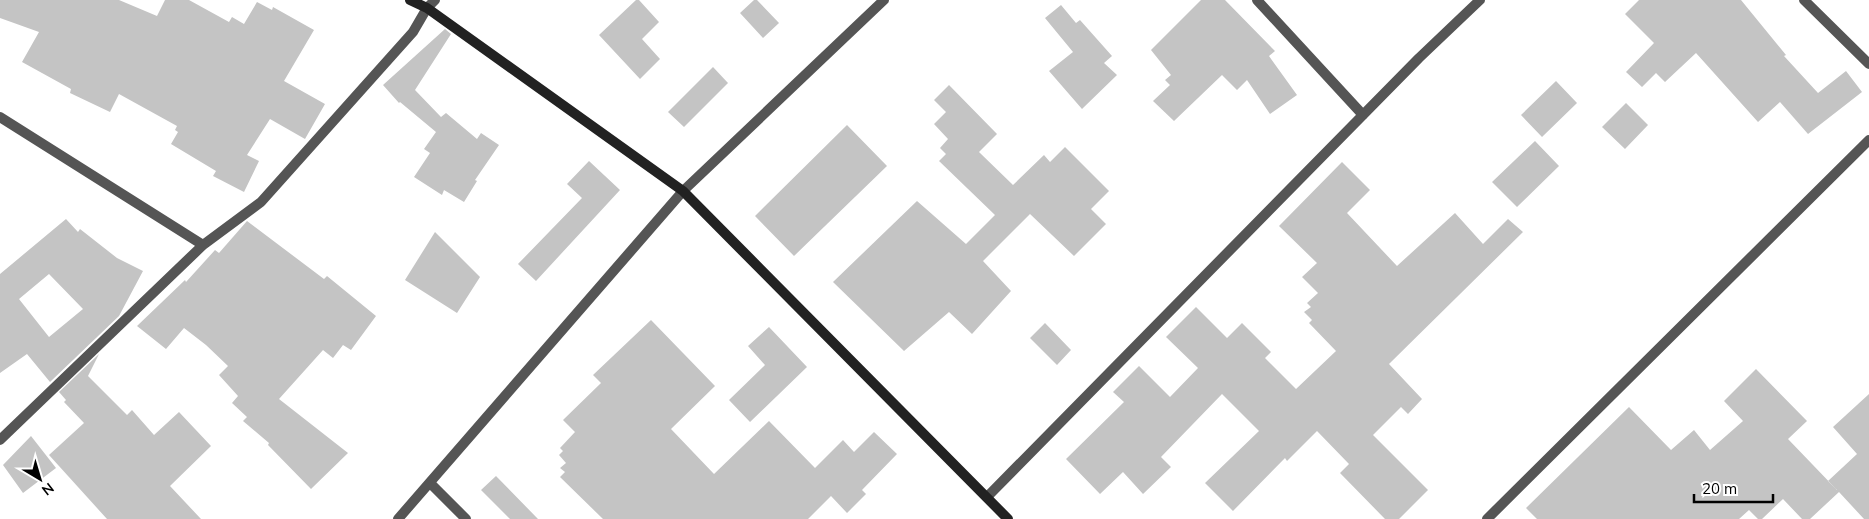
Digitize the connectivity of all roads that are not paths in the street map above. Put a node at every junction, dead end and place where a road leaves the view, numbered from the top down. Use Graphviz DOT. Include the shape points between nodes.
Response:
graph roads {
  1 [pos="410,0"];
  2 [pos="434,0"];
  3 [pos="884,0"];
  4 [pos="1257,0"];
  5 [pos="1480,0"];
  6 [pos="1804,0"];
  7 [pos="426,8"];
  8 [pos="1869,64"];
  9 [pos="1363,115"];
  10 [pos="0,118"];
  11 [pos="1869,140"];
  12 [pos="684,191"];
  13 [pos="203,245"];
  14 [pos="0,440"];
  15 [pos="430,483"];
  16 [pos="987,497"];
  17 [pos="398,519"];
  18 [pos="466,519"];
  19 [pos="1008,519"];
  20 [pos="1487,519"];
  1 -- 7 [label="street"];
  2 -- 7 [label="street"];
  3 -- 12 [label="street"];
  4 -- 9 [label="street"];
  5 -- 9 [label="street"];
  6 -- 8 [label="street"];
  7 -- 12 [label="street"];
  7 -- 13 [label="street" via="413,32 261,202"];
  9 -- 16 [label="street"];
  10 -- 13 [label="street"];
  11 -- 20 [label="street"];
  12 -- 15 [label="street"];
  12 -- 16 [label="street"];
  13 -- 14 [label="street"];
  15 -- 17 [label="street"];
  15 -- 18 [label="street"];
  16 -- 19 [label="street"];
}
